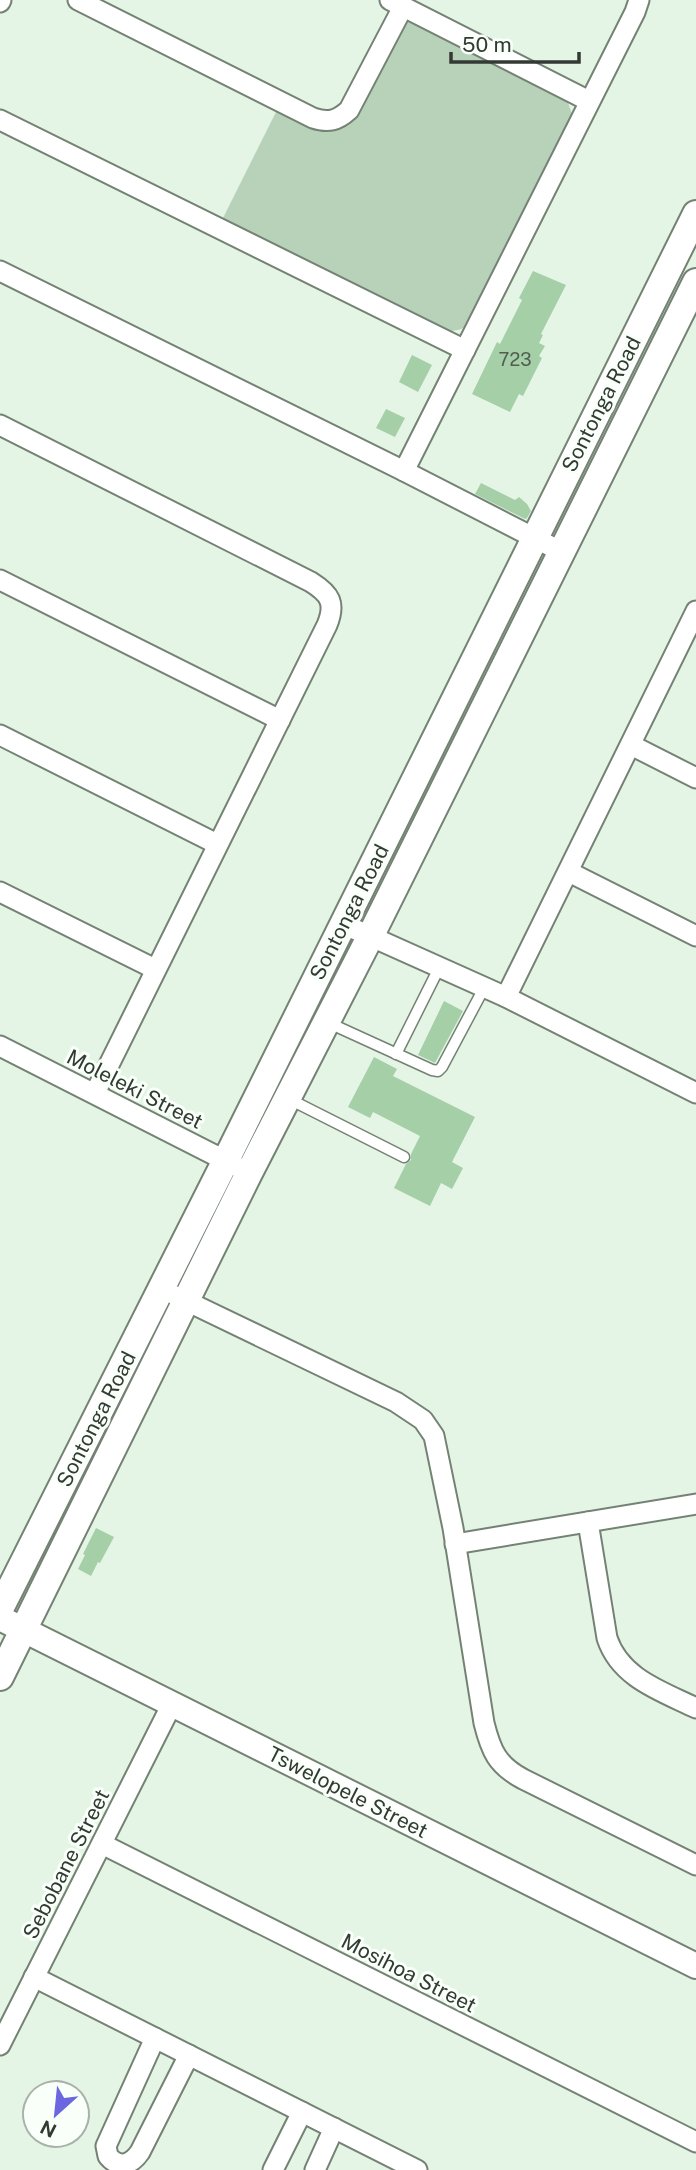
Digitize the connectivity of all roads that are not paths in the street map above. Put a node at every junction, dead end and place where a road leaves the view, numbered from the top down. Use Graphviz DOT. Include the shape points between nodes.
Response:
graph roads {
  1 [pos="78,0"];
  2 [pos="639,0"];
  3 [pos="396,3"];
  4 [pos="589,101"];
  5 [pos="0,120"];
  6 [pos="696,214"];
  7 [pos="0,271"];
  8 [pos="696,282"];
  9 [pos="465,350"];
  10 [pos="0,425"];
  11 [pos="404,471"];
  12 [pos="534,538"];
  13 [pos="562,552"];
  14 [pos="0,580"];
  15 [pos="694,618"];
  16 [pos="280,720"];
  17 [pos="0,735"];
  18 [pos="631,745"];
  19 [pos="696,778"];
  20 [pos="217,844"];
  21 [pos="569,872"];
  22 [pos="0,892"];
  23 [pos="344,924"];
  24 [pos="696,936"];
  25 [pos="370,937"];
  26 [pos="439,968"];
  27 [pos="155,969"];
  28 [pos="484,988"];
  29 [pos="506,997"];
  30 [pos="325,1021"];
  31 [pos="0,1046"];
  32 [pos="397,1054"];
  33 [pos="94,1093"];
  34 [pos="696,1093"];
  35 [pos="287,1098"];
  36 [pos="404,1157"];
  37 [pos="226,1160"];
  38 [pos="249,1173"];
  39 [pos="162,1289"];
  40 [pos="187,1301"];
  41 [pos="696,1504"];
  42 [pos="588,1522"];
  43 [pos="455,1544"];
  44 [pos="0,1609"];
  45 [pos="12,1623"];
  46 [pos="0,1677"];
  47 [pos="172,1704"];
  48 [pos="696,1708"];
  49 [pos="102,1844"];
  50 [pos="696,1865"];
  51 [pos="696,1966"];
  52 [pos="34,1977"];
  53 [pos="155,2038"];
  54 [pos="0,2045"];
  55 [pos="189,2055"];
  56 [pos="302,2112"];
  57 [pos="334,2128"];
  58 [pos="696,2142"];
  59 [pos="273,2170"];
  60 [pos="315,2170"];
  61 [pos="417,2170"];
  1 -- 3 [label="street" via="325,121 349,110"];
  2 -- 4 [label="street"];
  3 -- 4 [label="street"];
  4 -- 9 [label="street"];
  5 -- 9 [label="street"];
  6 -- 12 [label="main road, Sontonga Road"];
  7 -- 11 [label="street"];
  8 -- 13 [label="main road, Sontonga Road"];
  9 -- 11 [label="street"];
  10 -- 16 [label="street" via="322,589 329,597 331,614"];
  11 -- 12 [label="street"];
  12 -- 13 [label="street"];
  12 -- 23 [label="main road, Sontonga Road"];
  13 -- 25 [label="main road, Sontonga Road"];
  14 -- 16 [label="street"];
  15 -- 18 [label="street"];
  16 -- 20 [label="street"];
  17 -- 20 [label="street"];
  18 -- 19 [label="street"];
  18 -- 21 [label="street"];
  20 -- 27 [label="street"];
  21 -- 24 [label="street"];
  21 -- 29 [label="street"];
  22 -- 27 [label="street"];
  23 -- 25 [label="street"];
  23 -- 37 [label="main road, Sontonga Road"];
  25 -- 26 [label="street"];
  25 -- 30 [label="main road, Sontonga Road"];
  26 -- 28 [label="street"];
  26 -- 32 [label="lane"];
  27 -- 33 [label="street"];
  28 -- 29 [label="street"];
  28 -- 32 [label="lane" via="439,1070"];
  29 -- 34 [label="street"];
  30 -- 32 [label="lane"];
  30 -- 35 [label="main road, Sontonga Road"];
  31 -- 33 [label="street, Moleleki Street"];
  33 -- 37 [label="street, Moleleki Street"];
  35 -- 36 [label="lane"];
  35 -- 38 [label="main road, Sontonga Road"];
  37 -- 38 [label="street, Moleleki Street"];
  37 -- 39 [label="main road, Sontonga Road"];
  38 -- 40 [label="main road, Sontonga Road"];
  39 -- 40 [label="street"];
  39 -- 44 [label="main road, Sontonga Road"];
  40 -- 43 [label="street" via="396,1402 423,1420 437,1446"];
  40 -- 45 [label="main road, Sontonga Road"];
  41 -- 42 [label="street"];
  42 -- 43 [label="street"];
  42 -- 48 [label="street" via="607,1638 614,1654 632,1675"];
  43 -- 50 [label="street" via="484,1723 497,1759 523,1779"];
  45 -- 46 [label="main road, Sontonga Road"];
  45 -- 47 [label="street, Tswelopele Street"];
  47 -- 49 [label="street, Sebobane Street"];
  47 -- 51 [label="street, Tswelopele Street"];
  49 -- 52 [label="street, Sebobane Street"];
  49 -- 58 [label="street, Mosihoa Street"];
  52 -- 53 [label="street"];
  52 -- 54 [label="street, Sebobane Street"];
  53 -- 55 [label="street"];
  53 -- 55 [label="street" via="106,2146 108,2156 117,2164 131,2162 140,2152"];
  55 -- 56 [label="street"];
  56 -- 57 [label="street"];
  56 -- 59 [label="street"];
  57 -- 60 [label="street"];
  57 -- 61 [label="street"];
}
